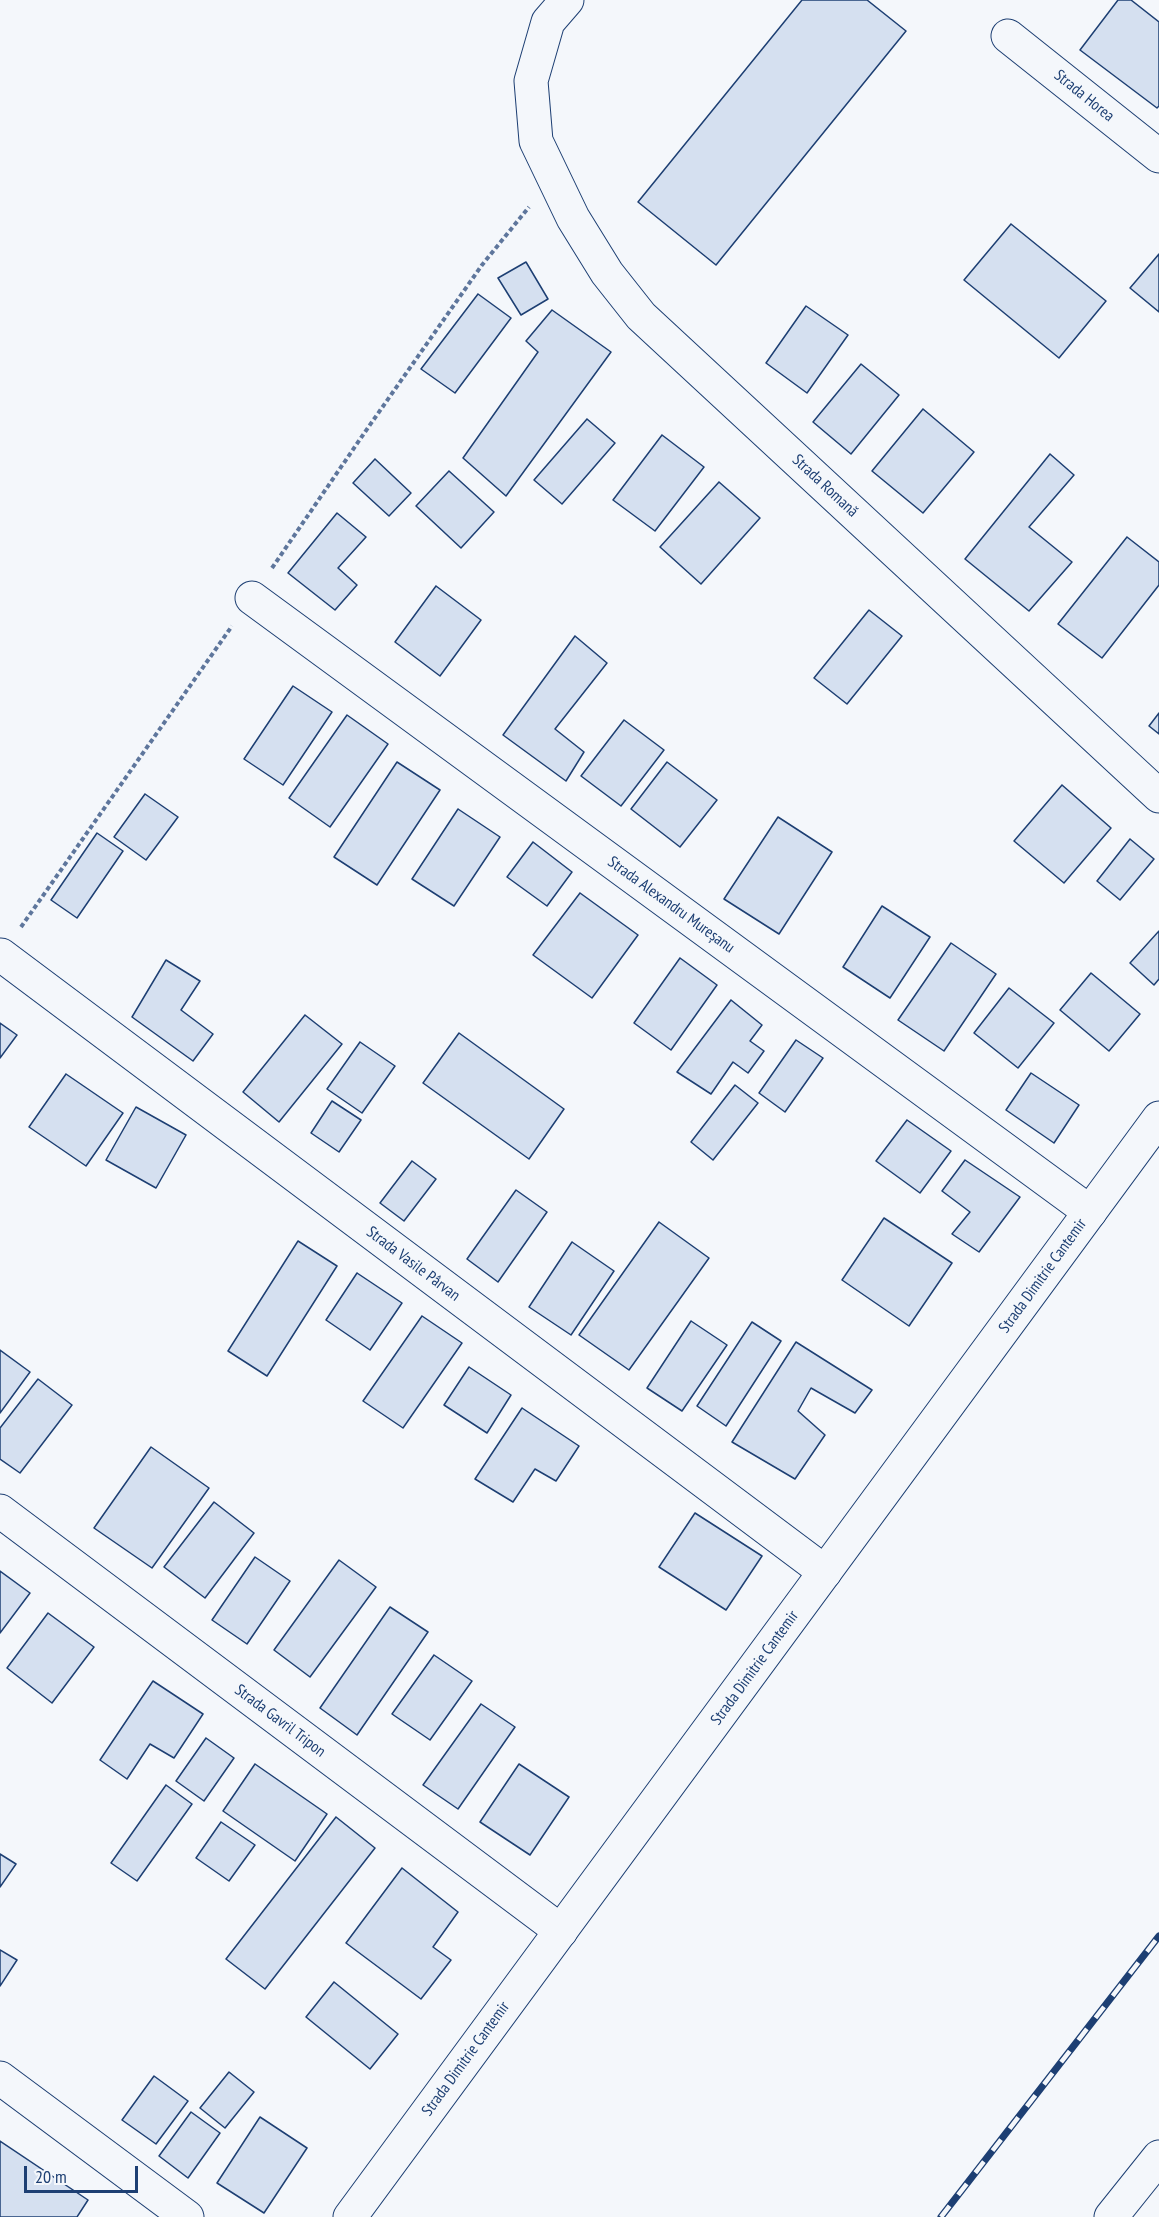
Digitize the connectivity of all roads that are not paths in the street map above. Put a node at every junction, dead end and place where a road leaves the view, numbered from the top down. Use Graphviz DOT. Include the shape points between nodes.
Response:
graph roads {
  1 [pos="567,0"];
  2 [pos="1008,36"];
  3 [pos="1159,156"];
  4 [pos="252,598"];
  5 [pos="1159,796"];
  6 [pos="1,955"];
  7 [pos="1159,1118"];
  8 [pos="1090,1212"];
  9 [pos="0,1511"];
  10 [pos="825,1572"];
  11 [pos="561,1931"];
  12 [pos="0,2078"];
  13 [pos="1159,2157"];
  14 [pos="187,2217"];
  15 [pos="350,2217"];
  16 [pos="1111,2217"];
  1 -- 5 [label="street, Strada Romană" via="548,22 531,81 536,141 573,218 607,273 640,316"];
  2 -- 3 [label="street, Strada Horea"];
  4 -- 8 [label="street, Strada Alexandru Mureșanu"];
  6 -- 10 [label="street, Strada Vasile Pârvan"];
  7 -- 8 [label="street, Strada Dimitrie Cantemir"];
  8 -- 10 [label="street, Strada Dimitrie Cantemir"];
  9 -- 11 [label="street, Strada Gavril Tripon"];
  10 -- 11 [label="street, Strada Dimitrie Cantemir"];
  11 -- 15 [label="street, Strada Dimitrie Cantemir"];
  12 -- 14 [label="street"];
  13 -- 16 [label="street"];
}
